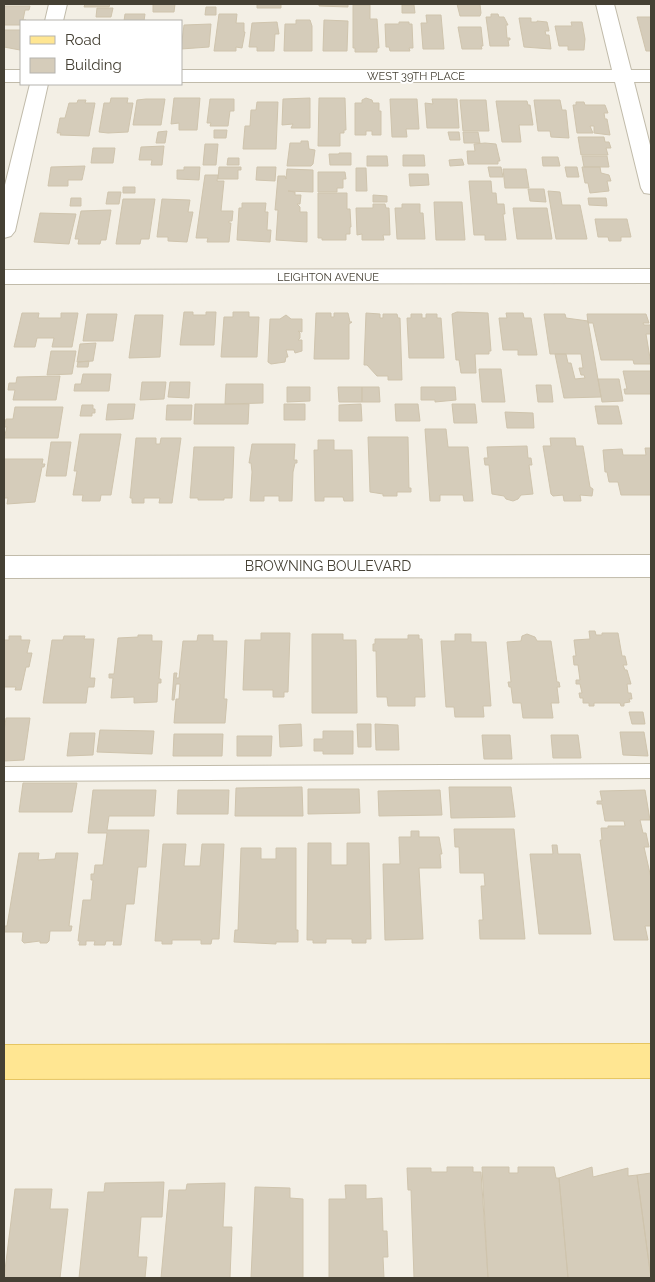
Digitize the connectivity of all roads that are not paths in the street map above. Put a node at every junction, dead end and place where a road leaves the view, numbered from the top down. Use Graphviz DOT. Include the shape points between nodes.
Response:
graph roads {
  1 [pos="58,4"];
  2 [pos="605,4"];
  3 [pos="54,20"];
  4 [pos="4,76"];
  5 [pos="20,76"];
  6 [pos="182,76"];
  7 [pos="624,76"];
  8 [pos="651,76"];
  9 [pos="39,85"];
  10 [pos="651,188"];
  11 [pos="4,231"];
  12 [pos="651,276"];
  13 [pos="4,277"];
  14 [pos="651,566"];
  15 [pos="4,567"];
  16 [pos="651,771"];
  17 [pos="4,774"];
  18 [pos="651,1061"];
  19 [pos="4,1062"];
  1 -- 3 [label="street"];
  2 -- 7 [label="street"];
  4 -- 5 [label="street"];
  6 -- 7 [label="street, WEST 39TH PLACE"];
  7 -- 8 [label="street, WEST 39TH PLACE"];
  7 -- 10 [label="street"];
  9 -- 11 [label="street"];
  12 -- 13 [label="street, LEIGHTON AVENUE"];
  14 -- 15 [label="street, BROWNING BOULEVARD"];
  16 -- 17 [label="lane"];
  18 -- 19 [label="main road"];
}
